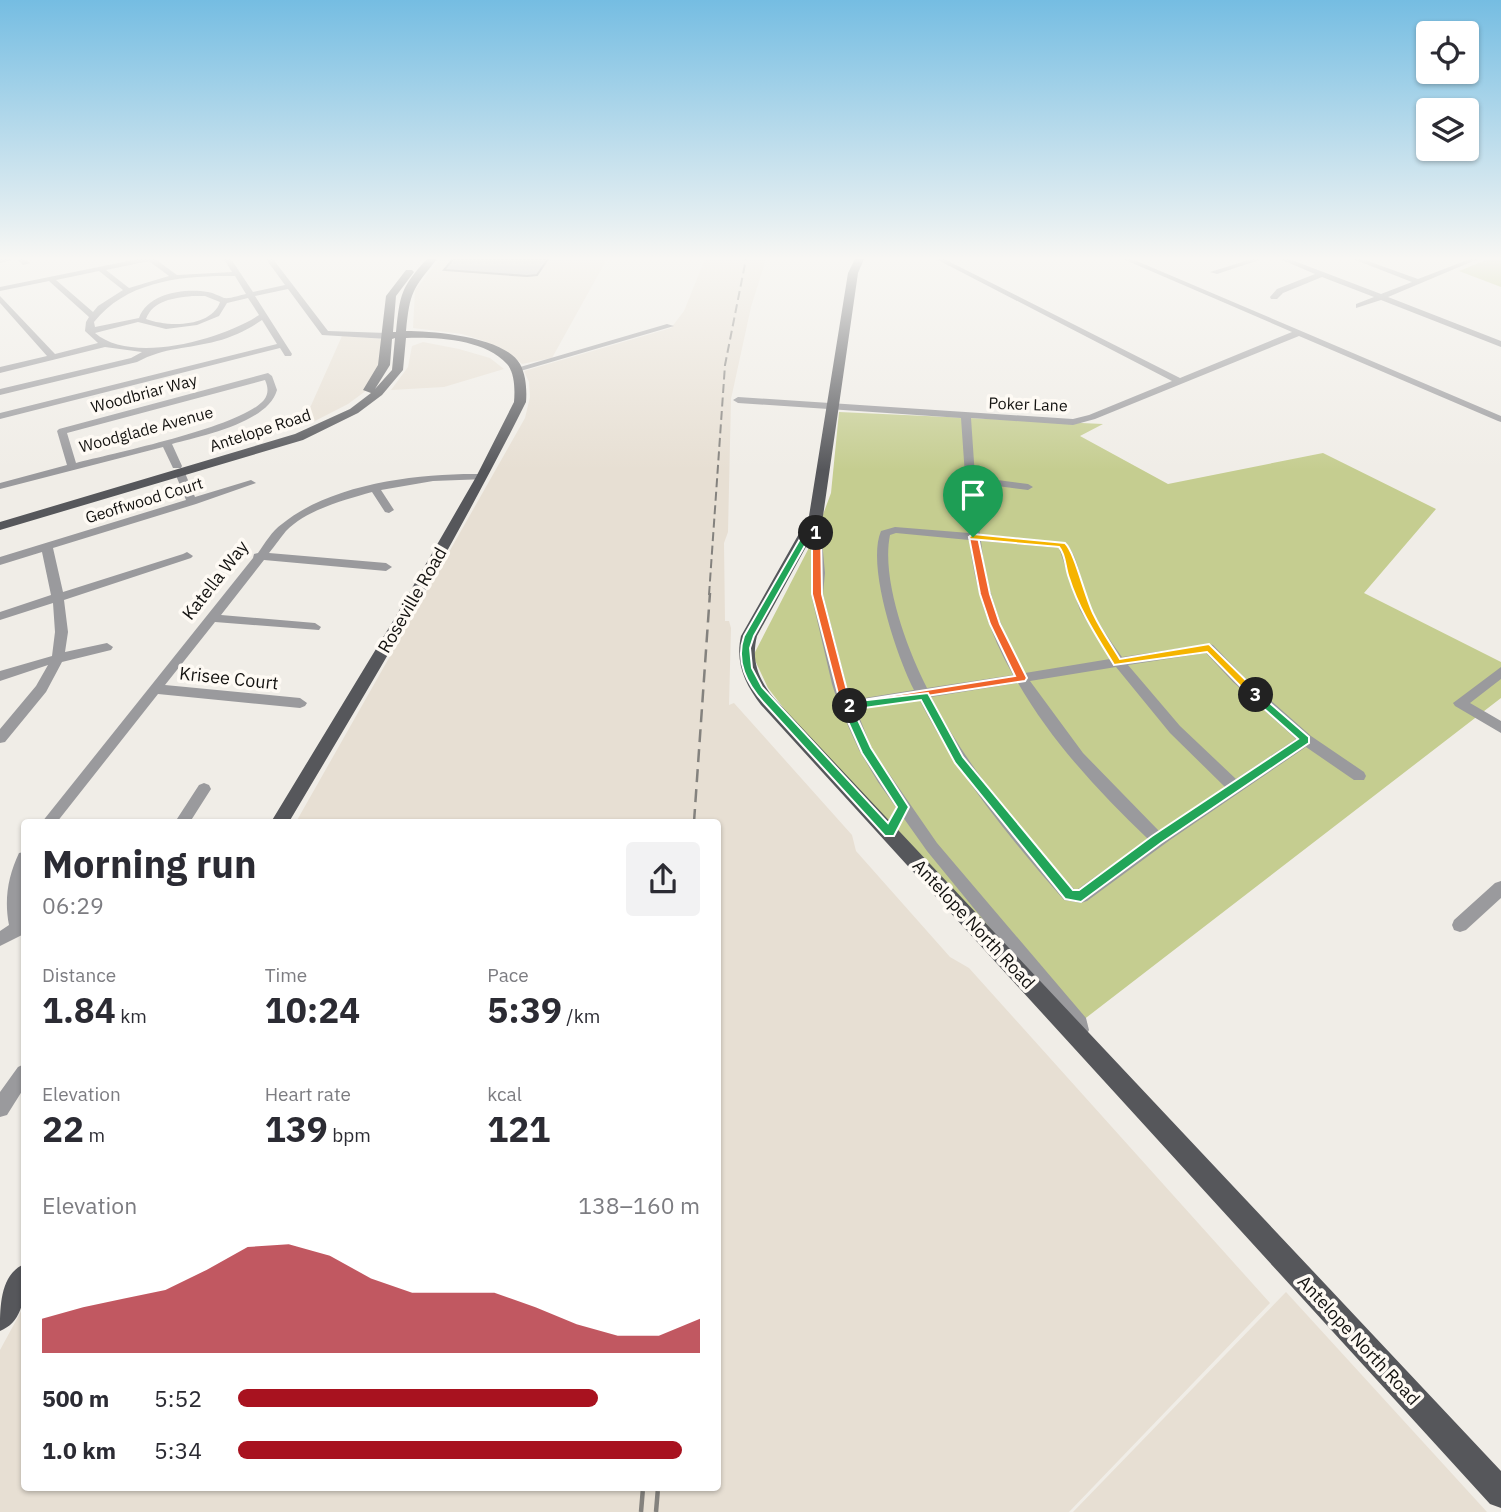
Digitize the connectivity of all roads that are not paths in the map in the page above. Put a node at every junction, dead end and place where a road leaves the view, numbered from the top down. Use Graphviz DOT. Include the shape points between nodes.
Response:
graph roads {
  1 [pos="28,330"];
  2 [pos="95,330"];
  3 [pos="239,330"];
  4 [pos="273,330"];
  5 [pos="323,330"];
  6 [pos="388,330"];
  7 [pos="403,330"];
  8 [pos="657,330"];
  9 [pos="844,330"];
  10 [pos="1079,330"];
  11 [pos="1294,330"];
  12 [pos="1467,330"];
  13 [pos="89,331"];
  14 [pos="1300,332"];
  15 [pos="1501,334"];
  16 [pos="387,336"];
  17 [pos="402,336"];
  18 [pos="1491,339"];
  19 [pos="105,344"];
  20 [pos="1501,344"];
  21 [pos="282,345"];
  22 [pos="153,350"];
  23 [pos="288,354"];
  24 [pos="53,357"];
  25 [pos="123,362"];
  26 [pos="0,370"];
  27 [pos="514,370"];
  28 [pos="268,376"];
  29 [pos="1179,381"];
  30 [pos="133,382"];
  31 [pos="0,392"];
  32 [pos="738,400"];
  33 [pos="832,407"];
  34 [pos="0,416"];
  35 [pos="966,416"];
  36 [pos="1501,419"];
  37 [pos="166,443"];
  38 [pos="72,466"];
  39 [pos="178,470"];
  40 [pos="482,477"];
  41 [pos="970,479"];
  42 [pos="251,483"];
  43 [pos="0,486"];
  44 [pos="1028,487"];
  45 [pos="375,489"];
  46 [pos="192,502"];
  47 [pos="389,510"];
  48 [pos="0,518"];
  49 [pos="815,519"];
  50 [pos="0,526"];
  51 [pos="973,537"];
  52 [pos="47,547"];
  53 [pos="187,556"];
  54 [pos="258,556"];
  55 [pos="0,561"];
  56 [pos="386,567"];
  57 [pos="58,597"];
  58 [pos="0,617"];
  59 [pos="210,618"];
  60 [pos="315,628"];
  61 [pos="107,648"];
  62 [pos="58,660"];
  63 [pos="1118,663"];
  64 [pos="1501,672"];
  65 [pos="0,677"];
  66 [pos="1022,678"];
  67 [pos="154,688"];
  68 [pos="924,695"];
  69 [pos="300,703"];
  70 [pos="846,706"];
  71 [pos="1501,728"];
  72 [pos="0,737"];
  73 [pos="1306,740"];
  74 [pos="1359,776"];
  75 [pos="1235,787"];
  76 [pos="204,789"];
  77 [pos="903,807"];
  78 [pos="51,819"];
  79 [pos="184,819"];
  80 [pos="282,819"];
  81 [pos="889,832"];
  82 [pos="1157,839"];
  83 [pos="21,869"];
  84 [pos="1501,888"];
  85 [pos="1460,925"];
  86 [pos="21,927"];
  87 [pos="0,939"];
  88 [pos="1080,1039"];
  89 [pos="21,1077"];
  90 [pos="0,1108"];
  91 [pos="21,1282"];
  92 [pos="0,1318"];
  93 [pos="1501,1493"];
  1 -- 24 [label="street"];
  2 -- 13 [label="street"];
  3 -- 22 [label="street" via="180,348"];
  4 -- 21 [label="street"];
  5 -- 16 [label="street"];
  6 -- 16 [label="main road, Antelope Road"];
  7 -- 17 [label="main road, Antelope Road"];
  8 -- 27 [label="street"];
  9 -- 33 [label="main road, Antelope North Road"];
  10 -- 29 [label="street"];
  11 -- 14 [label="street"];
  12 -- 18 [label="street"];
  13 -- 19 [label="street"];
  14 -- 29 [label="street, Poker Lane"];
  14 -- 36 [label="street"];
  15 -- 18 [label="street"];
  16 -- 17 [label="main road"];
  16 -- 39 [label="main road, Antelope Road" via="382,371 360,397 309,426"];
  17 -- 27 [label="main road" via="431,334 472,342 508,359"];
  17 -- 39 [label="main road, Antelope Road" via="394,376 354,411 299,437"];
  18 -- 20 [label="street"];
  19 -- 22 [label="street"];
  19 -- 24 [label="street"];
  21 -- 23 [label="street"];
  21 -- 30 [label="street"];
  22 -- 25 [label="street"];
  24 -- 26 [label="street"];
  25 -- 30 [label="street"];
  25 -- 31 [label="street"];
  27 -- 40 [label="main road, Roseville Road" via="521,389 518,410"];
  28 -- 37 [label="street, Woodglade Avenue" via="273,391 258,409"];
  28 -- 38 [label="street, Woodbriar Way" via="62,431"];
  29 -- 35 [label="street, Poker Lane" via="1073,422"];
  30 -- 34 [label="street"];
  32 -- 33 [label="street, Poker Lane"];
  33 -- 35 [label="street, Poker Lane"];
  33 -- 49 [label="main road, Antelope North Road"];
  35 -- 41 [label="street"];
  37 -- 38 [label="street, Woodglade Avenue"];
  37 -- 39 [label="street"];
  38 -- 43 [label="street, Woodglade Avenue"];
  39 -- 46 [label="street"];
  39 -- 48 [label="main road, Antelope Road"];
  39 -- 50 [label="main road, Antelope Road"];
  40 -- 45 [label="street, Katella Way" via="428,477"];
  40 -- 80 [label="main road, Roseville Road"];
  41 -- 44 [label="street"];
  41 -- 51 [label="street"];
  42 -- 46 [label="street, Geoffwood Court"];
  45 -- 47 [label="street"];
  45 -- 54 [label="street, Katella Way" via="301,516 277,533"];
  46 -- 52 [label="street, Geoffwood Court"];
  49 -- 70 [label="street" via="817,594"];
  49 -- 81 [label="main road, Antelope North Road" via="749,636 747,668 767,701"];
  51 -- 63 [label="street" via="1062,545 1089,616"];
  51 -- 66 [label="street" via="988,604"];
  51 -- 68 [label="street" via="885,533 886,585 899,637"];
  52 -- 55 [label="street, Geoffwood Court"];
  52 -- 57 [label="street"];
  53 -- 57 [label="street"];
  54 -- 56 [label="street"];
  54 -- 59 [label="street, Katella Way"];
  57 -- 58 [label="street"];
  57 -- 62 [label="street" via="63,635"];
  59 -- 60 [label="street"];
  59 -- 67 [label="street, Katella Way"];
  61 -- 62 [label="street"];
  62 -- 65 [label="street"];
  62 -- 72 [label="street" via="41,690"];
  63 -- 66 [label="street"];
  63 -- 73 [label="street" via="1209,648"];
  63 -- 75 [label="street" via="1171,727"];
  64 -- 71 [label="street" via="1460,703"];
  66 -- 68 [label="street"];
  66 -- 82 [label="street" via="1079,758"];
  67 -- 69 [label="street, Krisee Court"];
  67 -- 78 [label="street, Katella Way"];
  68 -- 70 [label="street"];
  68 -- 82 [label="street" via="959,760 1070,895 1081,896"];
  70 -- 77 [label="street" via="866,750"];
  73 -- 74 [label="street"];
  73 -- 75 [label="street"];
  75 -- 82 [label="street"];
  76 -- 79 [label="street"];
  77 -- 81 [label="street"];
  77 -- 88 [label="street" via="1080,1024"];
  81 -- 88 [label="main road, Antelope North Road"];
  83 -- 86 [label="street" via="13,896 13,912"];
  84 -- 85 [label="street"];
  86 -- 87 [label="street"];
  88 -- 93 [label="main road, Antelope North Road"];
  89 -- 90 [label="street"];
  91 -- 92 [label="main road"];
}
